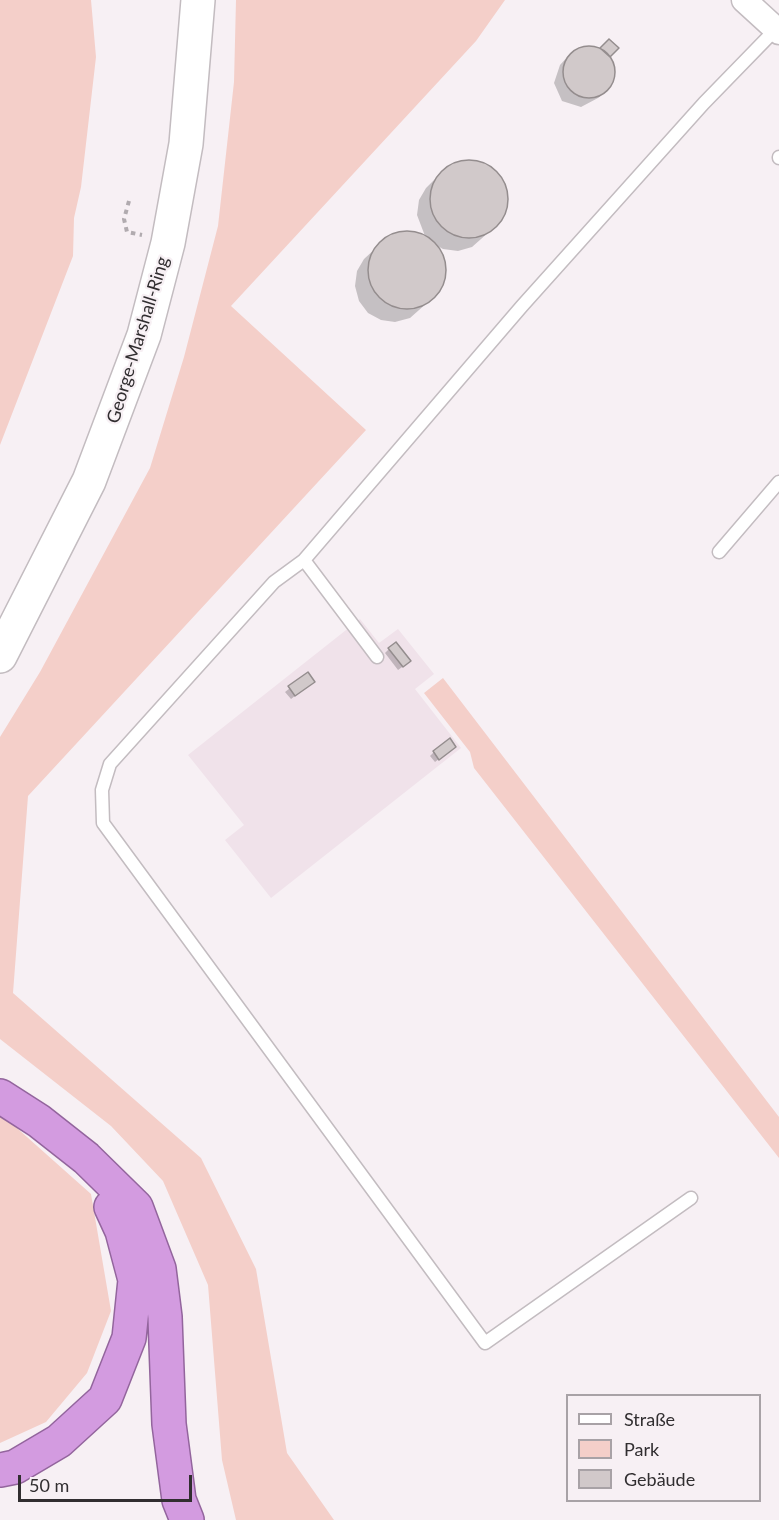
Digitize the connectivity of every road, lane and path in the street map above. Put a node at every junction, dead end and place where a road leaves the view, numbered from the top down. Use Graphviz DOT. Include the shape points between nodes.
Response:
graph roads {
  1 [pos="198,0"];
  2 [pos="744,0"];
  3 [pos="777,30"];
  4 [pos="129,201"];
  5 [pos="168,243"];
  6 [pos="779,482"];
  7 [pos="719,552"];
  8 [pos="304,560"];
  9 [pos="0,656"];
  10 [pos="377,657"];
  11 [pos="0,1096"];
  12 [pos="86,1158"];
  13 [pos="691,1198"];
  14 [pos="0,1470"];
  15 [pos="187,1520"];
  1 -- 5 [label="main road, George-Marshall-Ring" via="186,144"];
  2 -- 3 [label="street"];
  3 -- 8 [label="lane" via="704,103 530,297"];
  4 -- 5 [label="path" via="124,219 127,232"];
  5 -- 9 [label="main road, George-Marshall-Ring" via="144,334 106,438 68,526"];
  6 -- 7 [label="lane"];
  8 -- 10 [label="lane"];
  8 -- 13 [label="lane" via="274,582 110,764 102,790 103,823 485,1343"];
  11 -- 12 [label="highway"];
  12 -- 14 [label="highway" via="122,1231 135,1280 129,1338 105,1399 59,1441 15,1467"];
  12 -- 15 [label="highway" via="136,1207 159,1269 169,1424 179,1500"];
}
